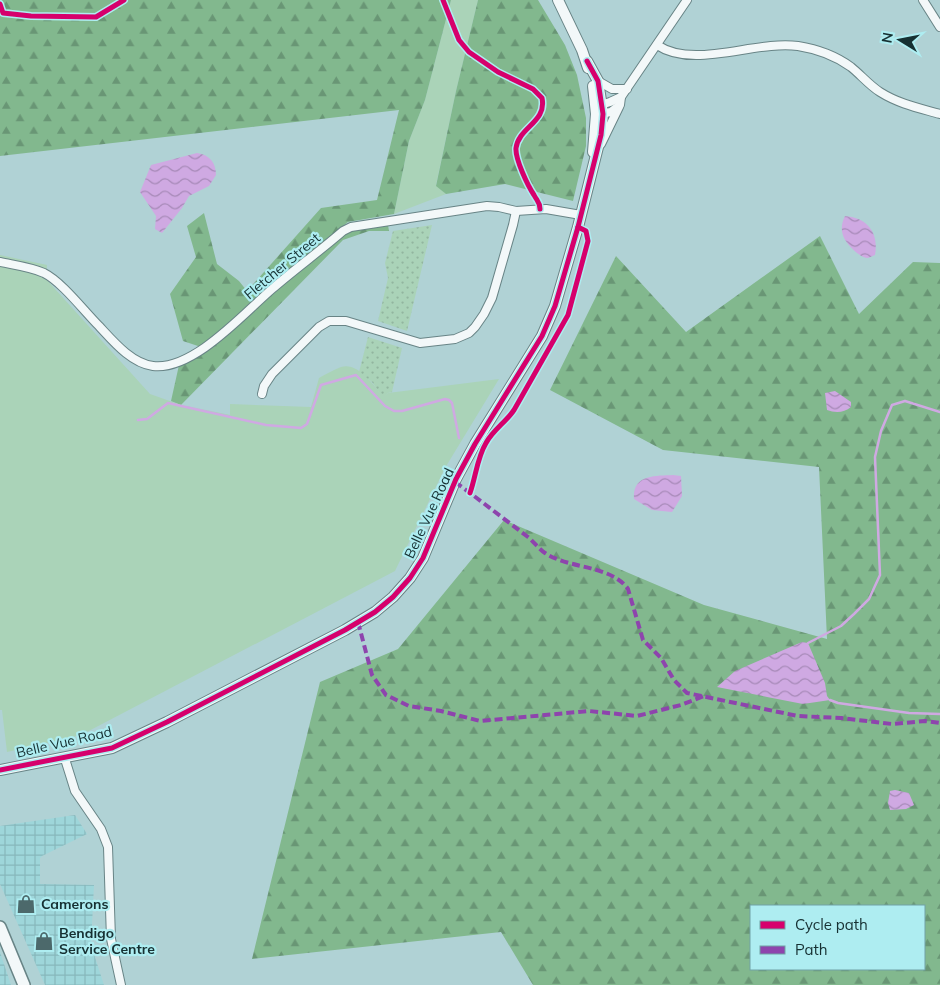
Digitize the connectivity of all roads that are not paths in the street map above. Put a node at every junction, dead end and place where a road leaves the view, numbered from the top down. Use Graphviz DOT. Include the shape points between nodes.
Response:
graph roads {
  1 [pos="558,0"];
  2 [pos="687,0"];
  3 [pos="923,0"];
  4 [pos="940,27"];
  5 [pos="657,45"];
  6 [pos="586,61"];
  7 [pos="598,81"];
  8 [pos="627,89"];
  9 [pos="620,101"];
  10 [pos="598,110"];
  11 [pos="940,114"];
  12 [pos="599,148"];
  13 [pos="594,162"];
  14 [pos="516,211"];
  15 [pos="581,216"];
  16 [pos="0,262"];
  17 [pos="262,394"];
  18 [pos="64,759"];
  19 [pos="0,770"];
  20 [pos="0,927"];
  21 [pos="24,985"];
  22 [pos="121,985"];
  1 -- 6 [label="street"];
  2 -- 5 [label="street"];
  3 -- 4 [label="street"];
  5 -- 8 [label="street"];
  5 -- 11 [label="street" via="683,56 778,45 811,49 842,62 894,100"];
  6 -- 7 [label="street, Belle Vue Road"];
  6 -- 10 [label="street"];
  7 -- 8 [label="street" via="612,89"];
  7 -- 10 [label="street, Belle Vue Road"];
  8 -- 9 [label="street"];
  9 -- 10 [label="street"];
  9 -- 12 [label="street"];
  10 -- 12 [label="street, Belle Vue Road"];
  10 -- 13 [label="street, Belle Vue Road"];
  12 -- 13 [label="street, Belle Vue Road"];
  13 -- 15 [label="street, Belle Vue Road"];
  14 -- 15 [label="street, Fletcher Street" via="546,209"];
  14 -- 16 [label="street, Fletcher Street" via="487,206 351,227 282,280 205,347 182,360 160,366 145,364 127,353 46,274"];
  14 -- 17 [label="street" via="492,298 469,333 455,339 420,343 346,321 329,321 272,374"];
  15 -- 18 [label="street, Belle Vue Road" via="564,280 545,330 456,479 423,558 393,596 375,612 345,630 167,722 112,748"];
  18 -- 19 [label="street, Belle Vue Road"];
  18 -- 22 [label="street" via="75,791 102,829 108,847 111,939"];
  20 -- 21 [label="main road"];
}
